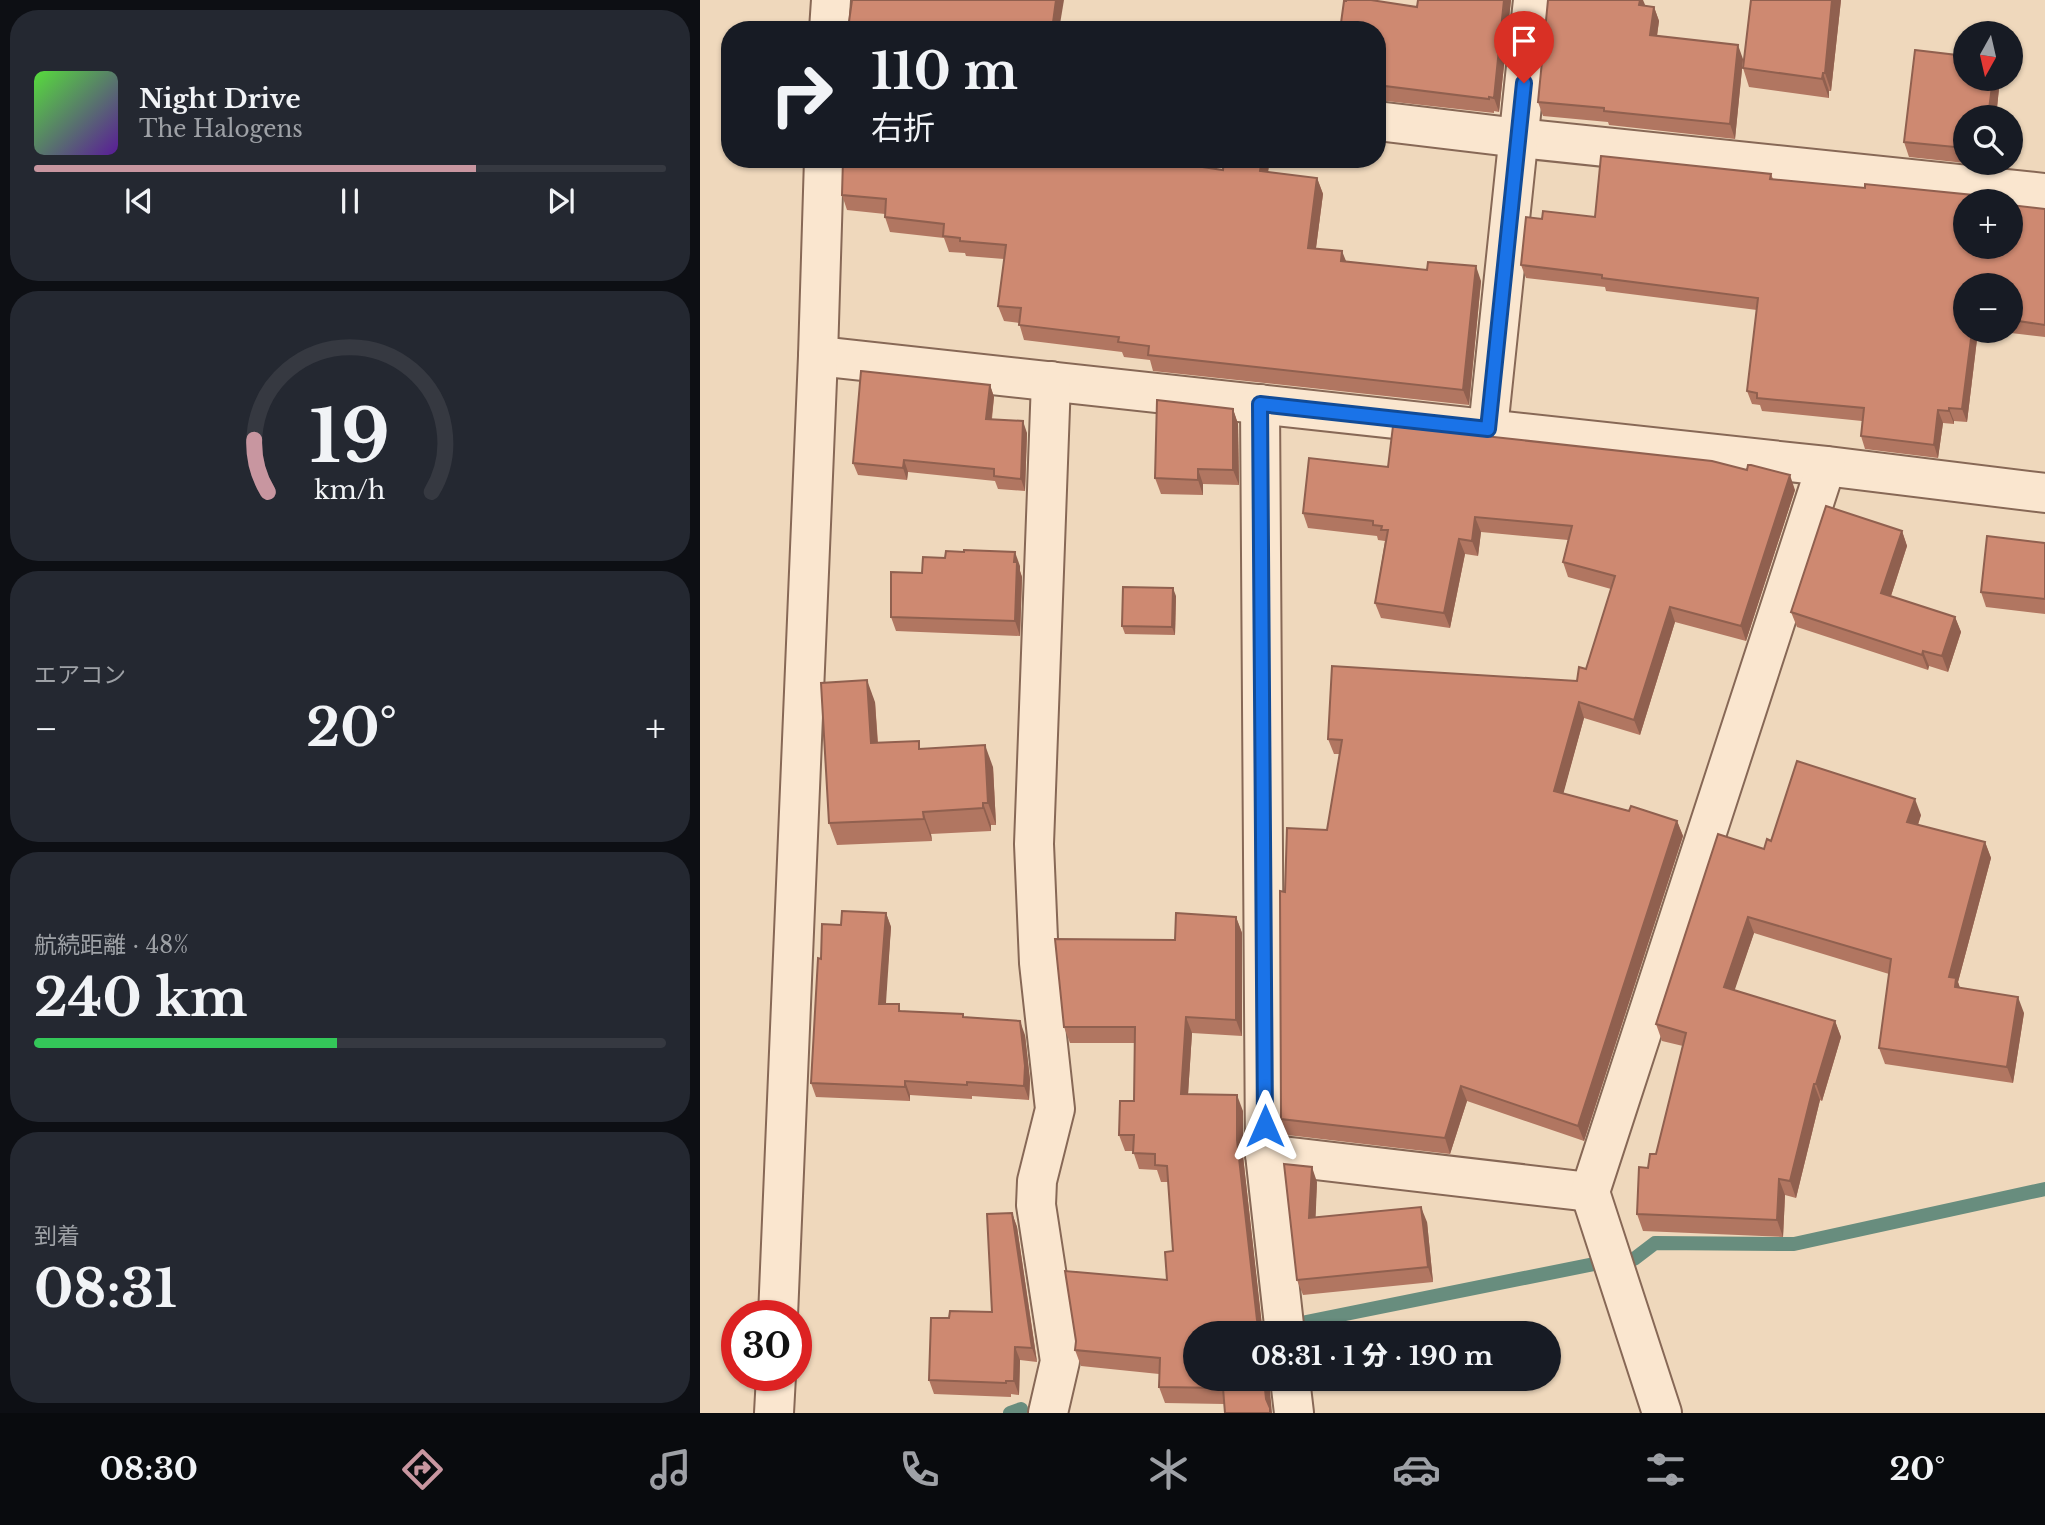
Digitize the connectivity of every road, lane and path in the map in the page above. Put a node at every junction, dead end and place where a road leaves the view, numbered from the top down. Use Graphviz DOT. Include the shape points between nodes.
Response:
graph roads {
  1 [pos="831,0"];
  2 [pos="1533,0"];
  3 [pos="830,21"];
  4 [pos="1386,122"];
  5 [pos="1519,138"];
  6 [pos="824,168"];
  7 [pos="2045,193"];
  8 [pos="818,356"];
  9 [pos="1051,381"];
  10 [pos="1260,404"];
  11 [pos="1488,429"];
  12 [pos="1826,466"];
  13 [pos="2045,493"];
  14 [pos="1265,1154"];
  15 [pos="1590,1192"];
  16 [pos="779,1300"];
  17 [pos="1284,1321"];
  18 [pos="775,1391"];
  19 [pos="1291,1391"];
  20 [pos="774,1413"];
  21 [pos="1048,1413"];
  22 [pos="1294,1413"];
  23 [pos="1662,1413"];
  1 -- 3 [label="street"];
  2 -- 5 [label="street"];
  4 -- 5 [label="street"];
  5 -- 7 [label="street"];
  5 -- 11 [label="street"];
  6 -- 8 [label="street"];
  8 -- 9 [label="street"];
  8 -- 16 [label="street"];
  9 -- 10 [label="street"];
  9 -- 21 [label="street" via="1034,844 1039,963 1055,1109 1037,1181 1036,1205 1060,1361"];
  10 -- 11 [label="street"];
  10 -- 14 [label="street"];
  11 -- 12 [label="street"];
  12 -- 13 [label="street"];
  12 -- 15 [label="street"];
  14 -- 15 [label="street"];
  14 -- 17 [label="street"];
  15 -- 23 [label="street"];
  18 -- 20 [label="street"];
  19 -- 22 [label="street"];
}
